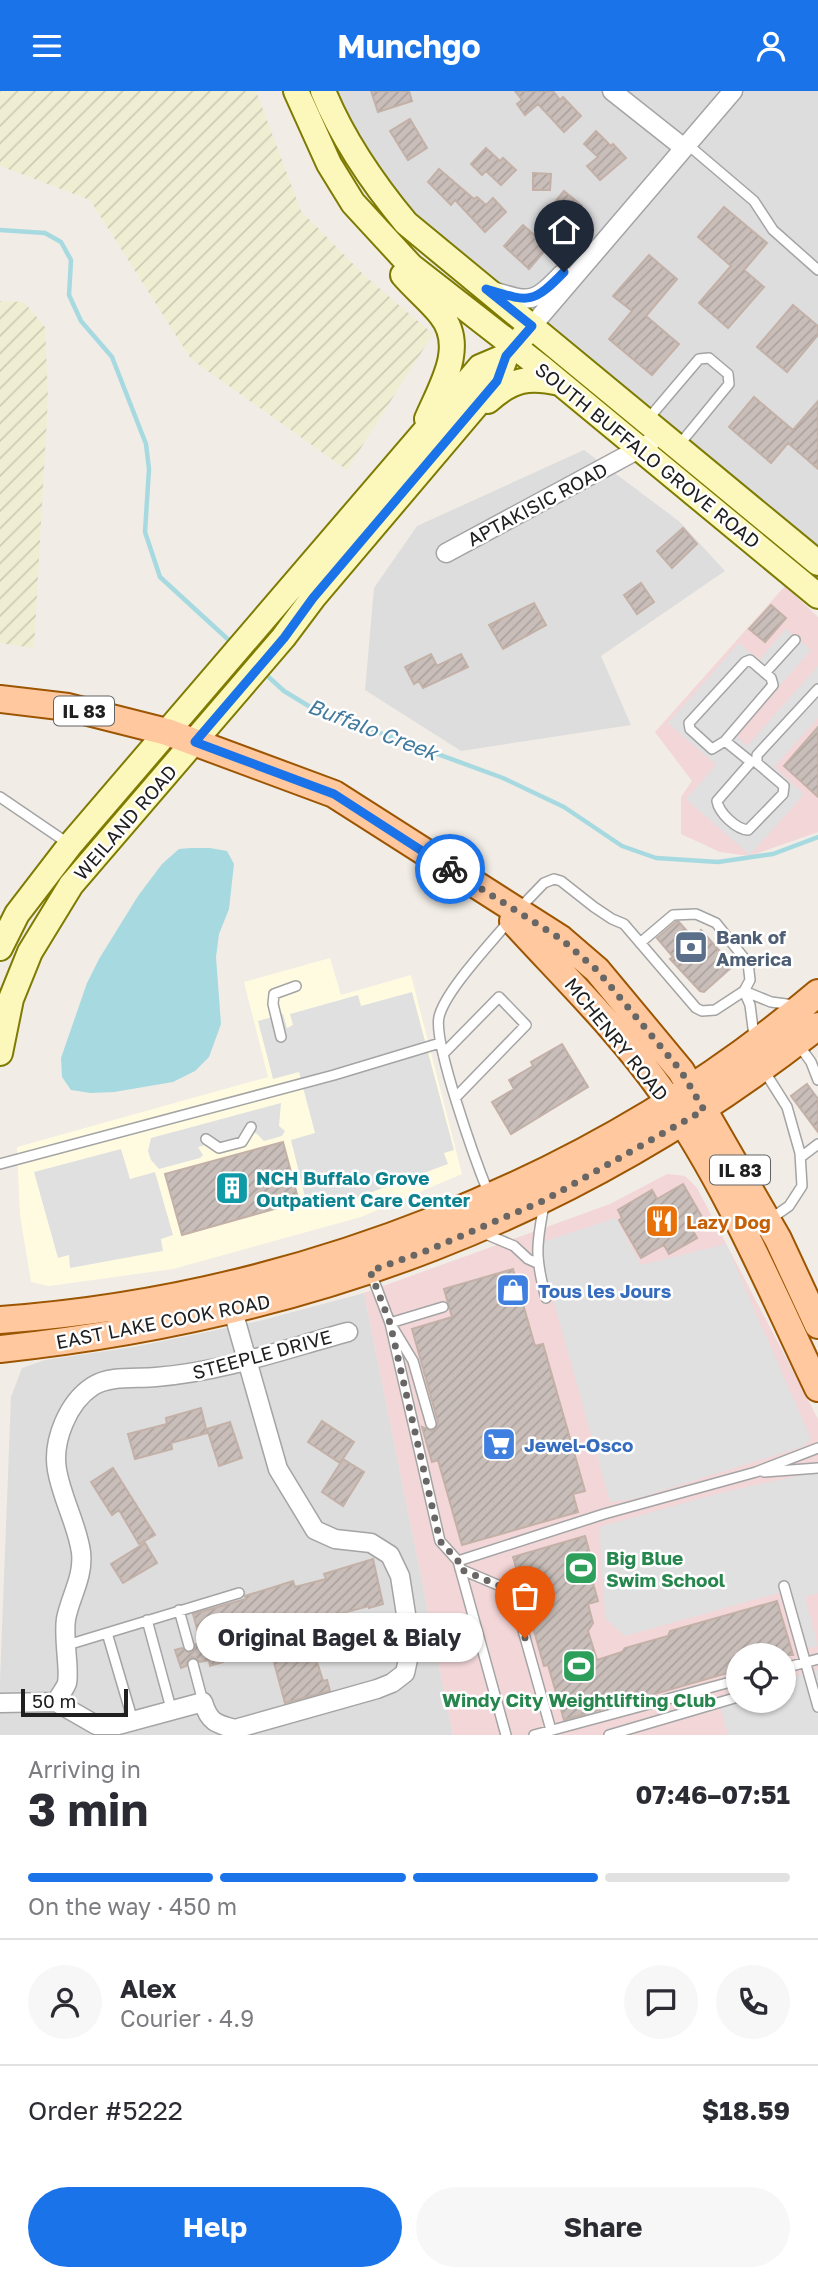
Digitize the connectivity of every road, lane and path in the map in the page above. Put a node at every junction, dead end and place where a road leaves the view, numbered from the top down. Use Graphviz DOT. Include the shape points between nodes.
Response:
graph roads {
  1 [pos="296,91"];
  2 [pos="323,91"];
  3 [pos="612,91"];
  4 [pos="733,91"];
  5 [pos="685,146"];
  6 [pos="355,205"];
  7 [pos="631,210"];
  8 [pos="818,270"];
  9 [pos="486,289"];
  10 [pos="532,326"];
  11 [pos="510,351"];
  12 [pos="561,383"];
  13 [pos="469,414"];
  14 [pos="663,434"];
  15 [pos="640,449"];
  16 [pos="388,475"];
  17 [pos="446,553"];
  18 [pos="818,563"];
  19 [pos="818,596"];
  20 [pos="795,640"];
  21 [pos="765,673"];
  22 [pos="818,689"];
  23 [pos="0,699"];
  24 [pos="167,732"];
  25 [pos="725,741"];
  26 [pos="195,742"];
  27 [pos="754,759"];
  28 [pos="0,797"];
  29 [pos="70,845"];
  30 [pos="514,915"];
  31 [pos="640,943"];
  32 [pos="0,948"];
  33 [pos="296,986"];
  34 [pos="744,991"];
  35 [pos="813,1008"];
  36 [pos="281,1037"];
  37 [pos="797,1042"];
  38 [pos="440,1043"];
  39 [pos="754,1043"];
  40 [pos="0,1053"];
  41 [pos="443,1054"];
  42 [pos="763,1069"];
  43 [pos="818,1080"];
  44 [pos="679,1093"];
  45 [pos="456,1097"];
  46 [pos="693,1116"];
  47 [pos="251,1127"];
  48 [pos="206,1139"];
  49 [pos="818,1144"];
  50 [pos="801,1157"];
  51 [pos="0,1164"];
  52 [pos="489,1197"];
  53 [pos="545,1200"];
  54 [pos="768,1221"];
  55 [pos="478,1230"];
  56 [pos="537,1263"];
  57 [pos="370,1271"];
  58 [pos="546,1298"];
  59 [pos="443,1307"];
  60 [pos="233,1311"];
  61 [pos="0,1320"];
  62 [pos="390,1323"];
  63 [pos="818,1325"];
  64 [pos="348,1332"];
  65 [pos="0,1349"];
  66 [pos="245,1360"];
  67 [pos="818,1388"];
  68 [pos="431,1424"];
  69 [pos="818,1448"];
  70 [pos="818,1468"];
  71 [pos="756,1472"];
  72 [pos="459,1565"];
  73 [pos="784,1586"];
  74 [pos="239,1593"];
  75 [pos="179,1610"];
  76 [pos="147,1620"];
  77 [pos="107,1633"];
  78 [pos="64,1646"];
  79 [pos="189,1646"];
  80 [pos="818,1659"];
  81 [pos="805,1663"];
  82 [pos="193,1664"];
  83 [pos="796,1665"];
  84 [pos="726,1683"];
  85 [pos="726,1701"];
  86 [pos="56,1702"];
  87 [pos="203,1702"];
  88 [pos="0,1703"];
  89 [pos="818,1707"];
  90 [pos="172,1712"];
  91 [pos="133,1721"];
  92 [pos="551,1730"];
  93 [pos="506,1735"];
  94 [pos="534,1735"];
  95 [pos="609,1735"];
  1 -- 6 [label="main road, SOUTH BUFFALO GROVE ROAD" via="329,164"];
  2 -- 9 [label="main road, SOUTH BUFFALO GROVE ROAD" via="337,124 382,194 406,223"];
  3 -- 5 [label="street"];
  4 -- 5 [label="street"];
  5 -- 7 [label="street"];
  5 -- 8 [label="lane" via="754,201 773,230"];
  6 -- 11 [label="main road, SOUTH BUFFALO GROVE ROAD" via="411,266"];
  6 -- 16 [label="main road" via="386,253 442,316 451,333 448,368 426,419"];
  7 -- 9 [label="street" via="618,216 538,297"];
  7 -- 10 [label="street"];
  9 -- 10 [label="main road, SOUTH BUFFALO GROVE ROAD"];
  10 -- 11 [label="main road"];
  10 -- 14 [label="main road, SOUTH BUFFALO GROVE ROAD"];
  11 -- 12 [label="main road, SOUTH BUFFALO GROVE ROAD"];
  11 -- 13 [label="main road, WEILAND ROAD" via="497,381"];
  11 -- 16 [label="main road, WEILAND ROAD" via="480,367"];
  12 -- 13 [label="main road" via="533,378 514,383"];
  12 -- 15 [label="main road, SOUTH BUFFALO GROVE ROAD"];
  13 -- 26 [label="main road, WEILAND ROAD"];
  14 -- 14 [label="lane" via="699,359 709,358 728,374 729,384"];
  14 -- 15 [label="street, APTAKISIC ROAD"];
  14 -- 18 [label="main road, SOUTH BUFFALO GROVE ROAD"];
  15 -- 17 [label="street, APTAKISIC ROAD"];
  15 -- 19 [label="main road, SOUTH BUFFALO GROVE ROAD"];
  16 -- 24 [label="main road, WEILAND ROAD"];
  20 -- 21 [label="lane"];
  21 -- 25 [label="lane" via="773,685"];
  21 -- 25 [label="lane" via="750,660 745,662 689,723 712,749"];
  22 -- 27 [label="lane"];
  23 -- 24 [label="main road, MCHENRY ROAD / IL 83" via="68,707"];
  24 -- 26 [label="main road, MCHENRY ROAD / IL 83"];
  24 -- 29 [label="main road, WEILAND ROAD"];
  25 -- 27 [label="lane"];
  26 -- 30 [label="main road, MCHENRY ROAD / IL 83" via="334,794"];
  26 -- 40 [label="main road, WEILAND ROAD" via="71,885 30,953 11,999"];
  27 -- 27 [label="lane" via="784,786 783,794 748,830 718,808 717,801"];
  28 -- 29 [label="lane"];
  29 -- 32 [label="main road, WEILAND ROAD" via="17,914"];
  30 -- 31 [label="lane" via="544,883 554,879 624,924"];
  30 -- 38 [label="lane" via="451,993 439,1017"];
  30 -- 44 [label="main road, MCHENRY ROAD / IL 83" via="561,939 597,970 681,1071"];
  31 -- 34 [label="lane" via="702,1011 715,1010"];
  31 -- 34 [label="lane" via="673,915 695,914 716,923 748,963 750,980"];
  33 -- 36 [label="lane" via="274,994 272,1004"];
  34 -- 35 [label="lane" via="771,1002"];
  34 -- 39 [label="lane" via="753,1016"];
  35 -- 37 [label="main road, EAST LAKE COOK ROAD"];
  35 -- 39 [label="main road, EAST LAKE COOK ROAD"];
  37 -- 42 [label="main road, EAST LAKE COOK ROAD"];
  37 -- 43 [label="lane"];
  38 -- 41 [label="lane"];
  38 -- 51 [label="lane"];
  39 -- 44 [label="main road, EAST LAKE COOK ROAD"];
  41 -- 45 [label="lane"];
  41 -- 45 [label="lane" via="499,997 526,1025"];
  42 -- 46 [label="main road, EAST LAKE COOK ROAD"];
  42 -- 50 [label="lane" via="787,1107"];
  44 -- 46 [label="main road, MCHENRY ROAD / IL 83"];
  44 -- 52 [label="main road, EAST LAKE COOK ROAD" via="565,1160"];
  45 -- 52 [label="lane"];
  46 -- 53 [label="main road, EAST LAKE COOK ROAD"];
  46 -- 54 [label="main road, MCHENRY ROAD / IL 83"];
  46 -- 67 [label="main road, MCHENRY ROAD / IL 83"];
  47 -- 48 [label="lane" via="242,1142 219,1148"];
  49 -- 50 [label="lane"];
  50 -- 54 [label="lane" via="802,1186 789,1206"];
  52 -- 61 [label="main road, EAST LAKE COOK ROAD" via="327,1258 224,1286"];
  53 -- 55 [label="main road, EAST LAKE COOK ROAD"];
  53 -- 56 [label="lane"];
  54 -- 63 [label="main road, MCHENRY ROAD / IL 83"];
  55 -- 56 [label="lane"];
  55 -- 57 [label="main road, EAST LAKE COOK ROAD"];
  56 -- 58 [label="lane"];
  57 -- 60 [label="main road, EAST LAKE COOK ROAD"];
  57 -- 62 [label="lane"];
  59 -- 62 [label="lane"];
  60 -- 65 [label="main road, EAST LAKE COOK ROAD"];
  60 -- 66 [label="street"];
  62 -- 68 [label="lane" via="413,1361"];
  62 -- 72 [label="lane" via="440,1541"];
  64 -- 66 [label="street, STEEPLE DRIVE"];
  66 -- 78 [label="street, STEEPLE DRIVE" via="179,1375 113,1379 94,1386 74,1405 61,1428 56,1468 81,1556"];
  66 -- 87 [label="street" via="278,1469 314,1529 335,1539 371,1543 390,1555 400,1576 411,1646 405,1673 393,1683 235,1729 218,1725 207,1715"];
  69 -- 71 [label="lane"];
  70 -- 71 [label="lane"];
  71 -- 72 [label="lane" via="604,1514"];
  72 -- 92 [label="lane" via="512,1591"];
  72 -- 93 [label="lane"];
  73 -- 81 [label="lane"];
  74 -- 75 [label="lane"];
  75 -- 76 [label="lane"];
  75 -- 79 [label="lane"];
  76 -- 77 [label="lane"];
  76 -- 90 [label="lane"];
  77 -- 78 [label="lane"];
  77 -- 91 [label="lane"];
  78 -- 86 [label="street, STEEPLE DRIVE" via="67,1682"];
  80 -- 81 [label="lane"];
  81 -- 83 [label="lane"];
  81 -- 89 [label="lane"];
  82 -- 87 [label="lane"];
  84 -- 92 [label="lane"];
  85 -- 95 [label="lane"];
  86 -- 88 [label="street"];
  86 -- 91 [label="street" via="96,1725"];
  87 -- 90 [label="street"];
  90 -- 91 [label="street"];
  92 -- 94 [label="lane"];
}
